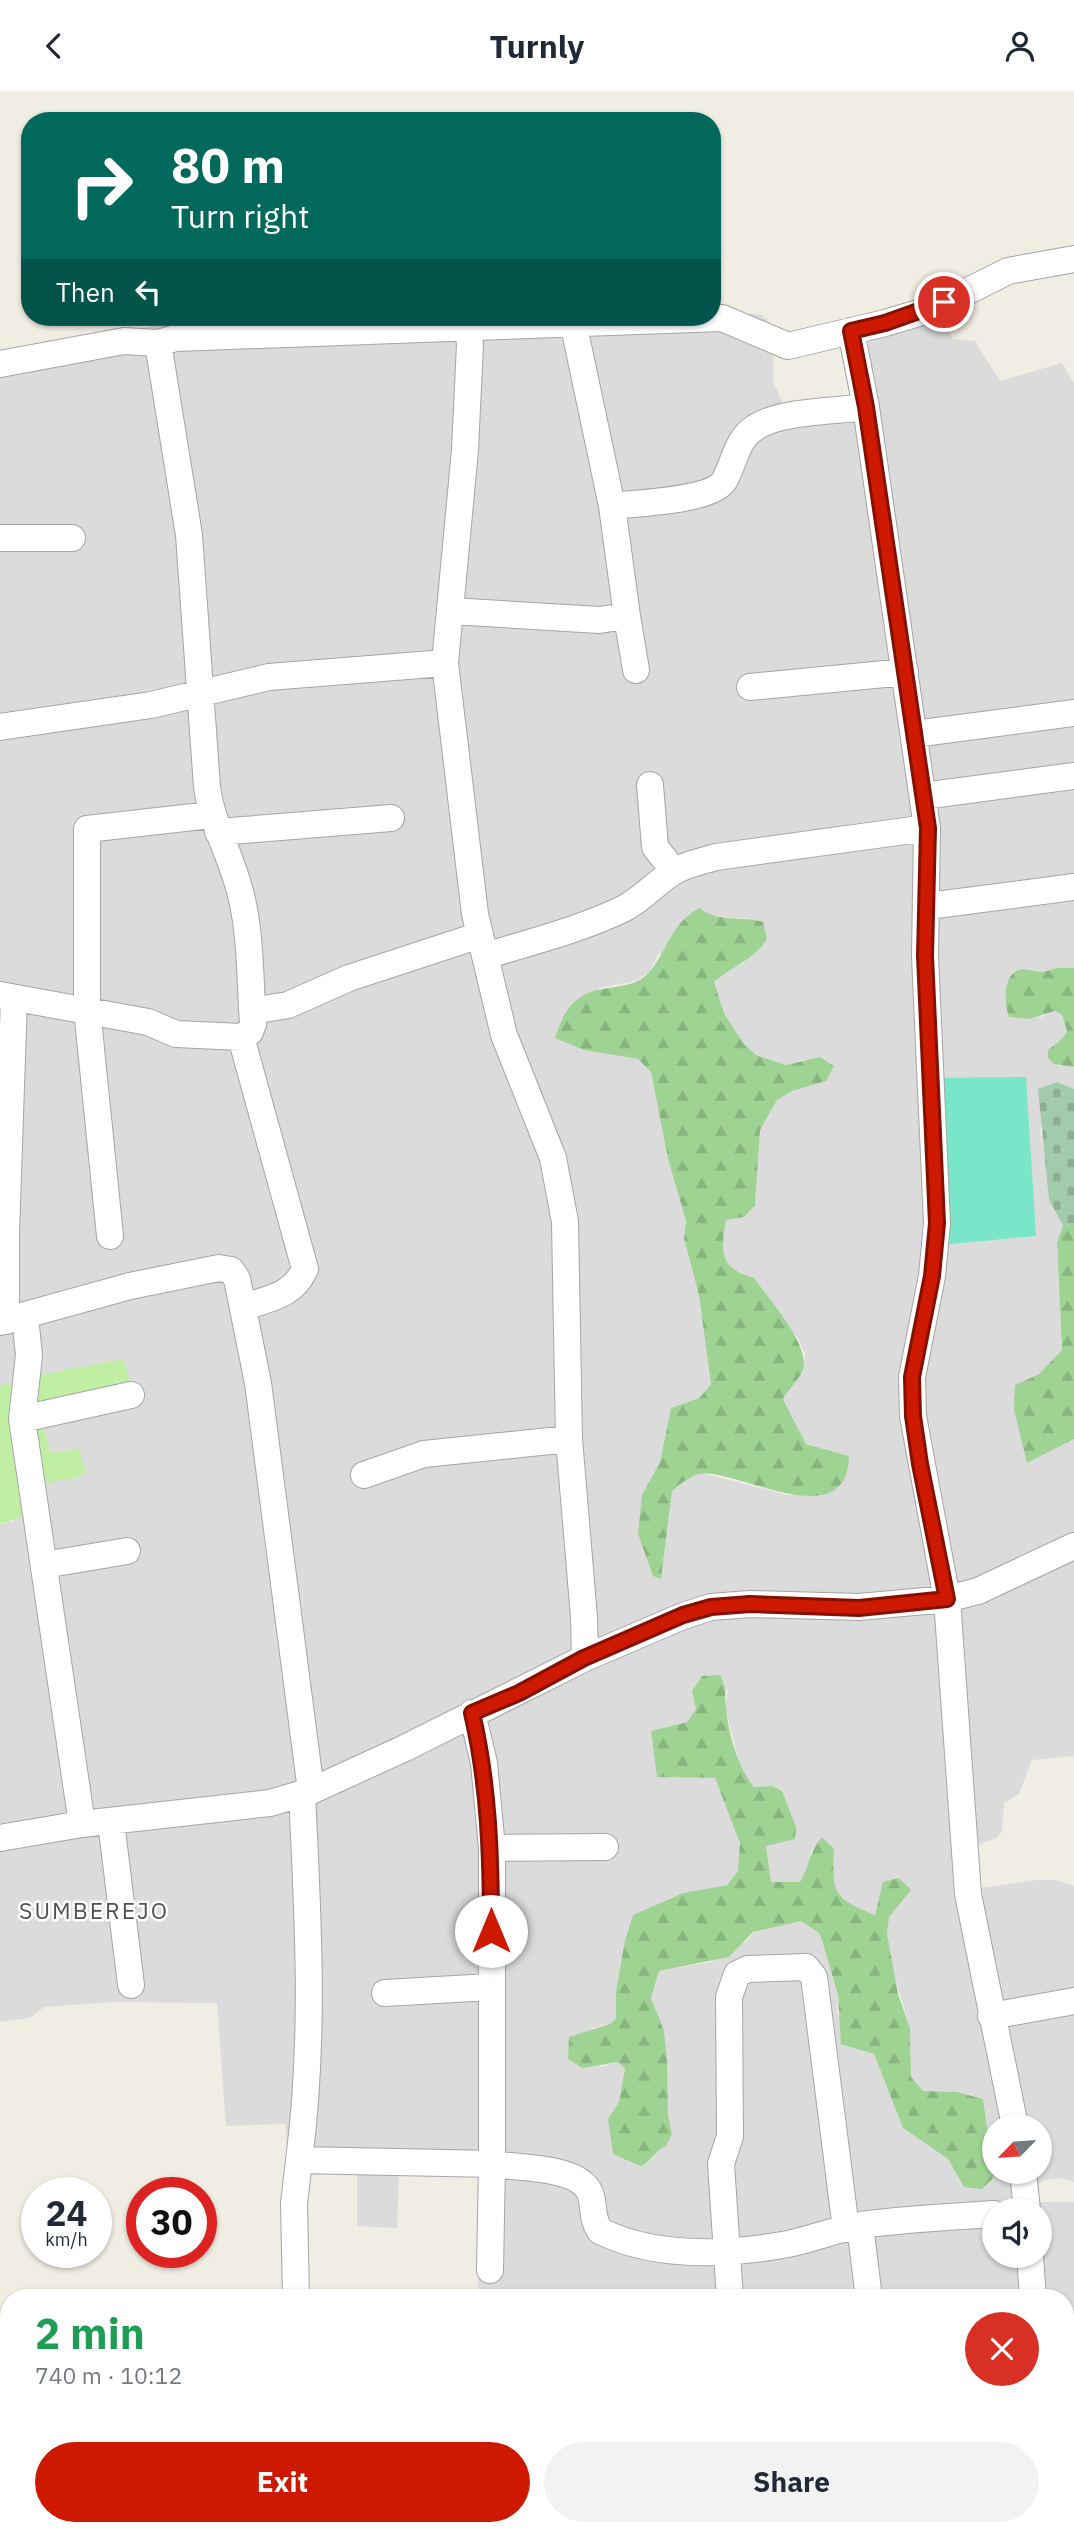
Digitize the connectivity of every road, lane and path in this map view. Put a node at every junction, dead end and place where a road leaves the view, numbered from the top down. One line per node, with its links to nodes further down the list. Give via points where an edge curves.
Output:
1 (1074, 259): 6 (street, via 1008,271 932,309)
2 (721, 318): 6 (street, via 788,346)
3 (445, 326): 7 (street, via 176,338)
4 (467, 326): 13 (street, via 465,450)
5 (574, 326): 10 (street)
6 (851, 331): 9 (street)
7 (158, 343): 8 (street, via 124,341); 19 (street, via 189,535)
8 (0, 364)
9 (866, 407): 10 (street, via 773,420 755,427 736,449 723,483 704,494); 17 (street)
10 (612, 506): 14 (street)
11 (0, 538): 12 (street)
12 (72, 538)
13 (451, 611): 14 (street, via 599,620); 15 (street)
14 (628, 617): 16 (street)
15 (445, 663): 19 (street, via 270,677); 32 (street, via 458,791)
16 (636, 670)
17 (905, 672): 18 (street); 22 (street)
18 (750, 687)
19 (200, 693): 21 (street); 27 (street)
20 (1074, 713): 22 (street)
21 (0, 727)
22 (914, 734): 25 (street)
23 (1074, 776): 25 (street)
24 (650, 785): 29 (street, via 655,847)
25 (923, 796): 28 (street)
26 (391, 818): 27 (street)
27 (215, 823): 34 (street, via 88,829); 35 (street, via 234,864 243,899)
28 (928, 828): 29 (street, via 716,857); 31 (street)
29 (674, 871): 32 (street, via 645,897 622,909 563,932)
30 (1074, 887): 31 (street)
31 (928, 906): 47 (street, via 925,956 937,1223 932,1276 912,1377 913,1416)
32 (482, 946): 35 (street, via 349,978 288,1005); 42 (street, via 504,1035 550,1147 560,1188 565,1222)
33 (7, 996): 34 (street); 39 (street)
34 (87, 1009): 36 (street, via 148,1021 176,1034); 37 (street)
35 (252, 1011): 36 (street, via 250,1032)
36 (241, 1037): 38 (street, via 305,1269 298,1284 284,1293)
37 (110, 1236)
38 (244, 1307): 39 (street, via 237,1279 231,1270 219,1268 130,1286); 50 (street, via 291,1622)
39 (10, 1320): 41 (street, via 29,1356)
40 (131, 1395): 41 (street)
41 (22, 1419): 46 (street)
42 (569, 1439): 43 (street, via 424,1454); 48 (street)
43 (364, 1475)
44 (1074, 1546): 47 (street, via 978,1591)
45 (128, 1551): 46 (street)
46 (44, 1565): 52 (street)
47 (947, 1599): 48 (street, via 859,1608 711,1607); 60 (street, via 968,1894)
48 (584, 1658): 49 (street)
49 (472, 1713): 50 (street); 55 (street, via 484,1763)
50 (306, 1793): 51 (street, via 257,1805); 62 (street, via 310,1979 307,2099)
51 (111, 1822): 52 (street); 56 (street)
52 (82, 1824): 53 (street)
53 (0, 1838)
54 (605, 1847): 55 (street)
55 (492, 1848): 57 (street)
56 (131, 1985)
57 (490, 1987): 58 (street); 63 (street)
58 (384, 1993)
59 (1074, 2001): 60 (street)
60 (991, 2016): 61 (street)
61 (1012, 2114)
62 (299, 2160): 63 (street); 69 (street, via 294,2204)
63 (492, 2164): 66 (street, via 561,2172 584,2183 591,2195 595,2224 612,2237 680,2251); 68 (street)
64 (982, 2215): 65 (street)
65 (853, 2227): 66 (street, via 790,2243); 66 (street, via 814,1977 806,1967 748,1969 737,1974 729,1997 730,2136 721,2164); 71 (street)
66 (726, 2252): 70 (street)
67 (1031, 2268): 72 (street)
68 (490, 2270)
69 (296, 2289)
70 (729, 2289)
71 (867, 2289)
72 (1032, 2289)

